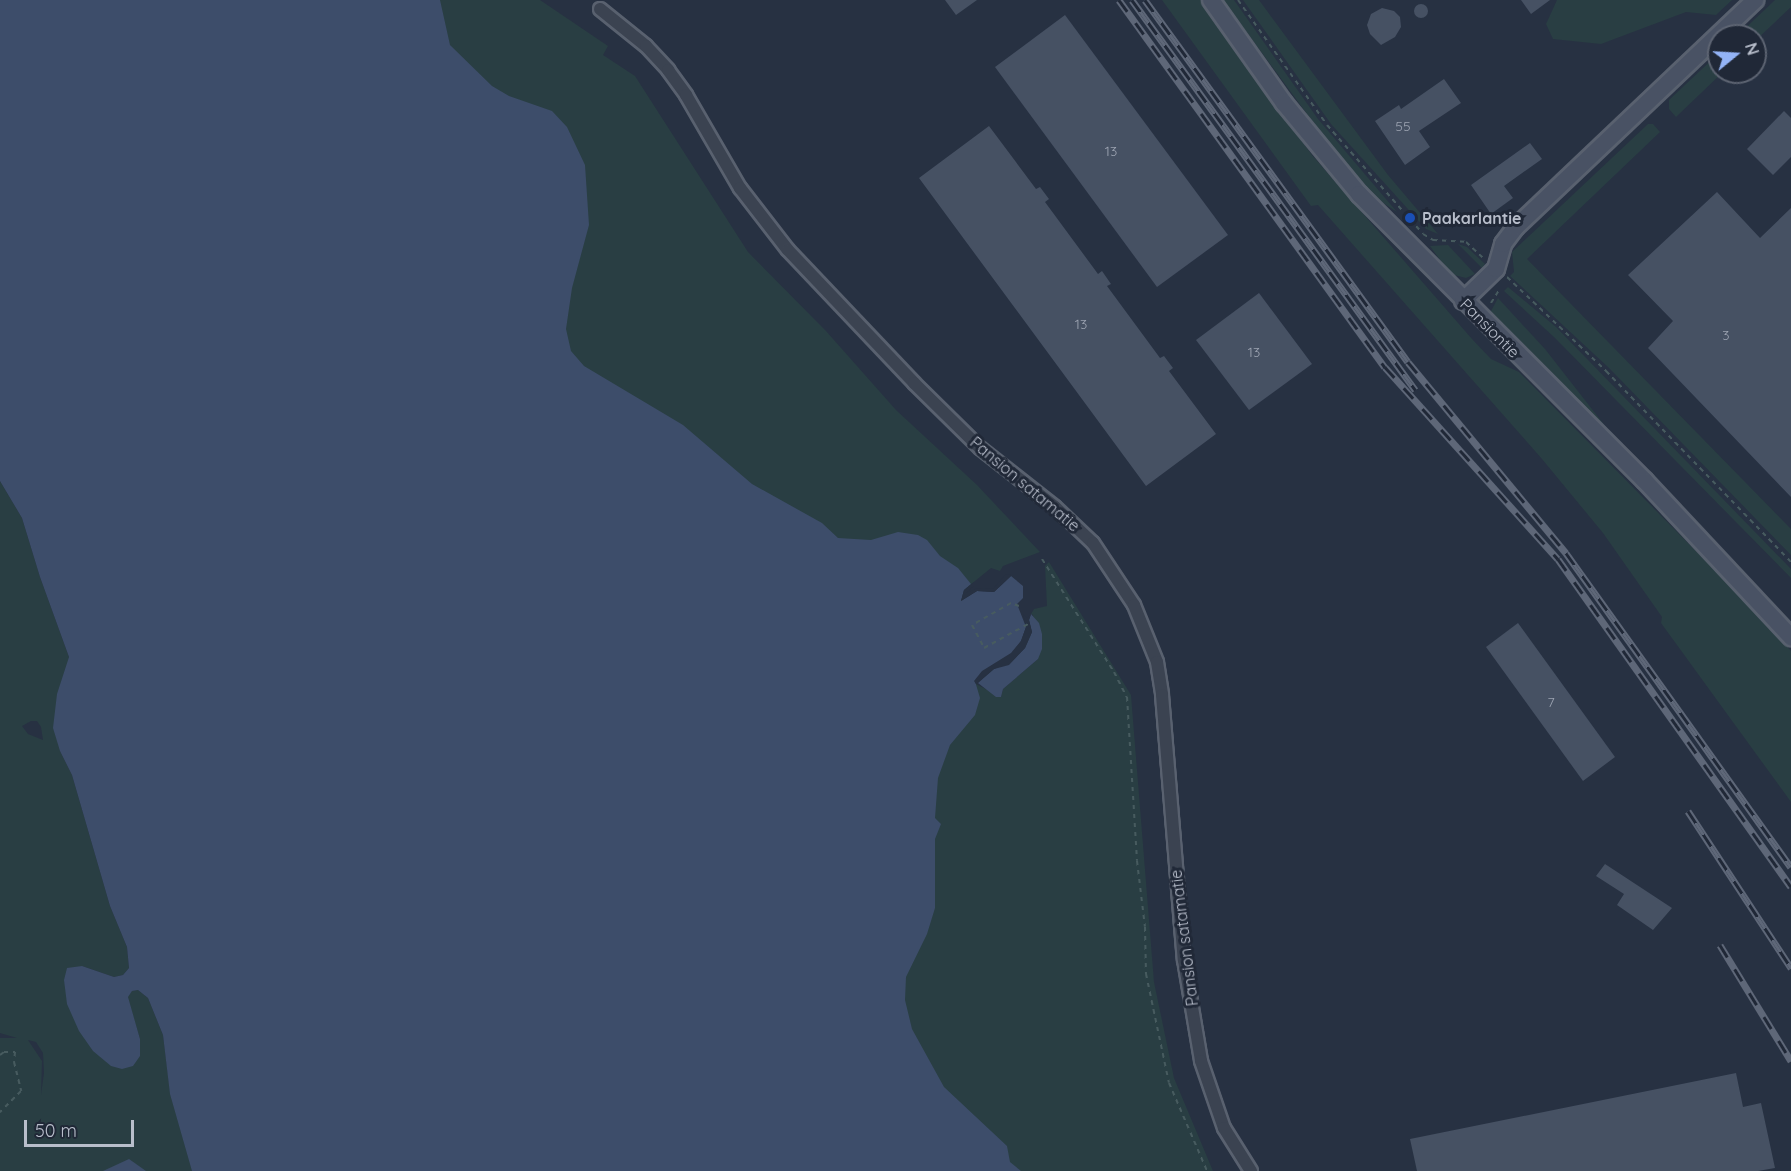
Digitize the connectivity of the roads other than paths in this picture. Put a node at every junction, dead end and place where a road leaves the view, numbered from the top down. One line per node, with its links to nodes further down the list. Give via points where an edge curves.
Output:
1 (1211, 0): 4 (street, Pansiontie, via 1321,150)
2 (1755, 0): 4 (street, via 1516,227 1503,244 1496,269)
3 (600, 9): 6 (street, Pansion satamatie, via 646,46 668,70 740,188 788,250 972,440 1093,543 1134,605 1156,662 1162,695 1184,960 1201,1061 1224,1128)
4 (1463, 301): 5 (street, Pansiontie, via 1645,481)
5 (1791, 637)
6 (1251, 1171)

